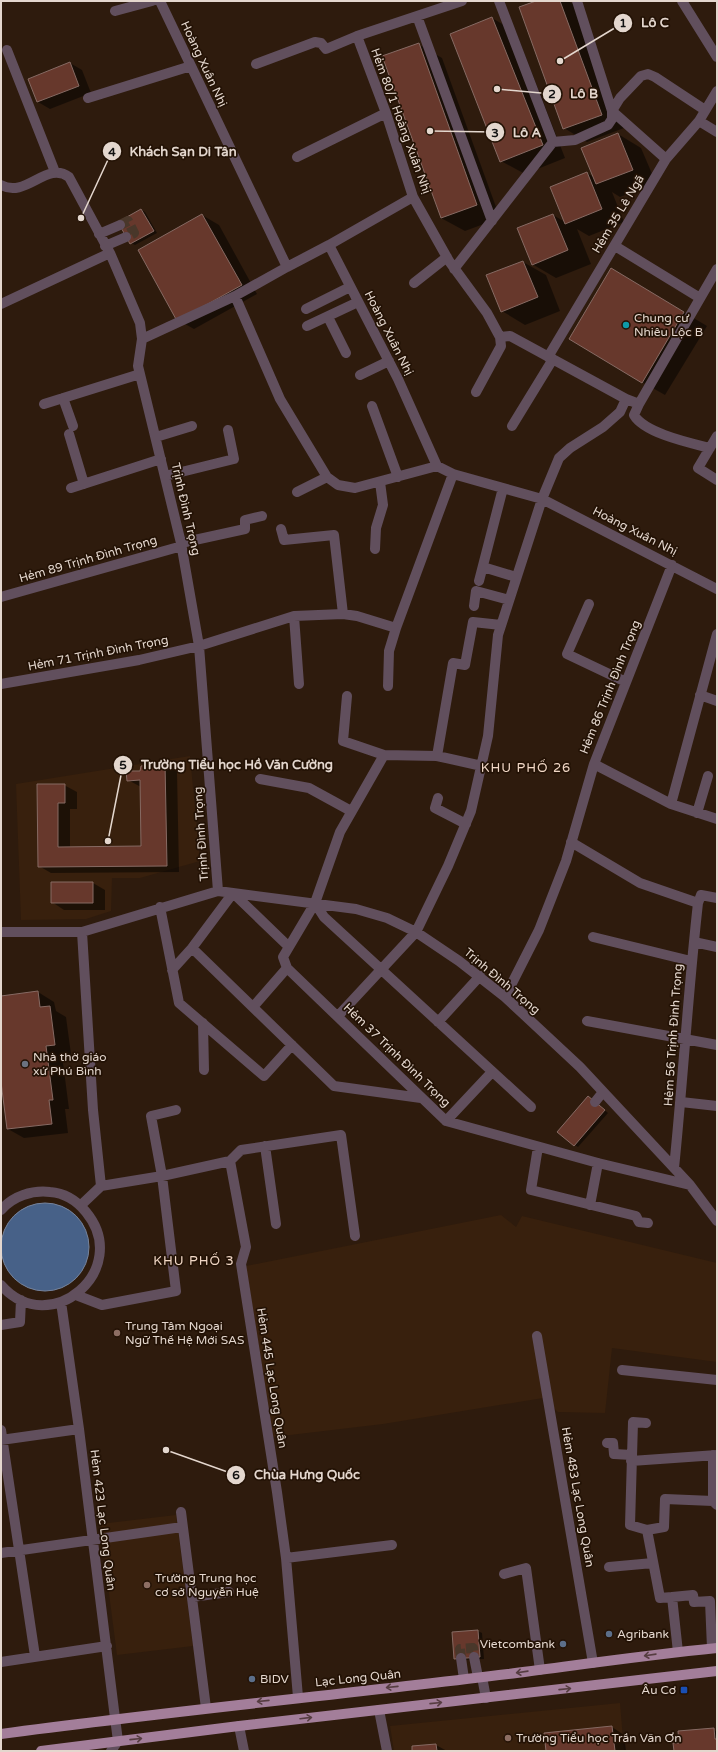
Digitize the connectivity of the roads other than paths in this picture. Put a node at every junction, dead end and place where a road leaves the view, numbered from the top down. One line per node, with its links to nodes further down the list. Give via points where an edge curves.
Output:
1 (152, 1): 7 (street)
2 (160, 1): 13 (street, Hoàng Xuân Nhị)
3 (462, 1): 8 (street)
4 (499, 1): 21 (street)
5 (577, 1): 17 (street)
6 (682, 1): 11 (street)
7 (114, 11)
8 (417, 16): 9 (street); 27 (street)
9 (357, 36): 12 (street, via 326,49 322,43 315,42); 18 (street, Hẻm 80/1 Hoàng Xuân Nhị)
10 (7, 50): 24 (street)
11 (717, 56)
12 (256, 64)
13 (190, 66): 15 (street); 35 (street, Hoàng Xuân Nhị)
14 (717, 90): 16 (street, Hẻm 35 Lê Ngã)
15 (88, 98)
16 (705, 110): 17 (street, via 648,74 641,76); 19 (street, Hẻm 35 Lê Ngã)
17 (612, 111): 21 (street, via 612,119 608,125 575,140); 23 (street)
18 (386, 113): 22 (street); 26 (street, Hẻm 80/1 Hoàng Xuân Nhị)
19 (699, 121): 20 (street); 23 (street, Hẻm 35 Lê Ngã)
20 (717, 132)
21 (553, 142): 27 (street)
22 (297, 158)
23 (666, 159): 32 (street, Hẻm 35 Lê Ngã)
24 (55, 172): 25 (street, via 22,188); 29 (street, Trịnh Đình Trọng, via 69,177)
25 (1, 185)
26 (413, 197): 31 (street); 34 (street, Hẻm 80/1 Hoàng Xuân Nhị)
27 (492, 221): 36 (street)
28 (120, 225): 29 (street)
29 (99, 234): 33 (street, Trịnh Đình Trọng)
30 (126, 237): 33 (street)
31 (329, 245): 35 (street); 39 (street, Hoàng Xuân Nhị)
32 (615, 246): 41 (street); 50 (street, Hẻm 35 Lê Ngã)
33 (108, 250): 43 (street); 48 (street, Trịnh Đình Trọng, via 140,323)
34 (447, 257): 36 (street, Hẻm 80/1 Hoàng Xuân Nhị); 38 (street)
35 (287, 267): 40 (street)
36 (454, 269): 47 (street, Hẻm 80/1 Hoàng Xuân Nhị, via 487,313)
37 (717, 269): 41 (street)
38 (414, 283)
39 (350, 287): 42 (street, Hoàng Xuân Nhị); 44 (street)
40 (235, 296): 48 (street); 70 (street, via 280,399)
41 (700, 298): 58 (street)
42 (358, 302): 45 (street); 51 (street, Hoàng Xuân Nhị)
43 (1, 304)
44 (306, 309)
45 (328, 317): 46 (street); 49 (street)
46 (307, 326)
47 (500, 337): 50 (street, via 510,336); 54 (street, via 501,346)
48 (142, 339): 52 (street, Trịnh Đình Trọng, via 138,366)
49 (346, 353)
50 (551, 358): 56 (street); 61 (street, Hẻm 35 Lê Ngã)
51 (389, 361): 53 (street); 67 (street, Hoàng Xuân Nhị)
52 (140, 374): 55 (street); 63 (street, Trịnh Đình Trọng)
53 (360, 375)
54 (476, 392)
55 (63, 398): 57 (street); 74 (street)
56 (626, 399): 58 (street); 78 (street, via 620,412 603,427 559,458)
57 (44, 404)
58 (639, 404): 65 (street, via 634,415 638,422 672,439)
59 (372, 406): 71 (street)
60 (192, 426): 63 (street)
61 (512, 426)
62 (228, 430): 69 (street, via 234,459)
63 (156, 436): 66 (street, Trịnh Đình Trọng)
64 (717, 436): 65 (street)
65 (710, 448): 72 (street, via 698,468)
66 (161, 459): 69 (street, Trịnh Đình Trọng); 74 (street)
67 (437, 466): 68 (street, Hoàng Xuân Nhị); 71 (street)
68 (453, 474): 76 (street, Hoàng Xuân Nhị); 95 (street)
69 (165, 476): 81 (street, Trịnh Đình Trọng)
70 (327, 477): 73 (street, via 338,485 355,488); 77 (street)
71 (398, 477): 73 (street)
72 (717, 480)
73 (380, 482): 82 (street, via 382,505 376,528)
74 (84, 484): 75 (street)
75 (71, 488)
76 (503, 488): 78 (street, Hoàng Xuân Nhị); 84 (street)
77 (297, 492)
78 (542, 499): 83 (street, Hoàng Xuân Nhị); 85 (street)
79 (262, 516): 81 (street, Hẻm 89 Trịnh Đình Trọng, via 245,520 245,529)
80 (281, 529): 92 (street, via 284,540 334,535)
81 (182, 544): 88 (street, Hẻm 89 Trịnh Đình Trọng); 97 (street, Trịnh Đình Trọng)
82 (375, 549)
83 (672, 565): 87 (street, Hoàng Xuân Nhị); 98 (street, Hẻm 86 Trịnh Đình Trọng)
84 (483, 567): 85 (street); 86 (street)
85 (516, 577): 89 (street)
86 (479, 581)
87 (717, 589)
88 (1, 597)
89 (509, 600): 91 (street, via 476,591); 94 (street)
90 (590, 604): 98 (street, via 567,654)
91 (474, 606)
92 (344, 614): 93 (street, Hẻm 71 Trịnh Đình Trọng); 95 (street, Hẻm 71 Trịnh Đình Trọng)
93 (294, 616): 97 (street, Hẻm 71 Trịnh Đình Trọng); 100 (street)
94 (501, 625): 106 (street, via 473,622 465,665 453,663); 108 (street)
95 (396, 628): 101 (street, via 389,651)
96 (717, 634): 102 (street)
97 (199, 646): 99 (street, Hẻm 71 Trịnh Đình Trọng, via 139,660); 118 (street, Trịnh Đình Trọng)
98 (626, 682): 107 (street, Hẻm 86 Trịnh Đình Trọng)
99 (1, 684)
100 (299, 684)
101 (388, 686)
102 (700, 695): 104 (street); 112 (street)
103 (347, 696): 105 (street, via 343,741)
104 (717, 702)
105 (384, 755): 106 (street); 113 (street)
106 (437, 756): 108 (street)
107 (594, 764): 112 (street); 117 (street, Hẻm 86 Trịnh Đình Trọng)
108 (482, 766): 116 (street, via 472,811)
109 (708, 776): 114 (street)
110 (260, 779): 113 (street, via 309,788)
111 (438, 798): 116 (street, via 435,808)
112 (671, 804): 114 (street)
113 (351, 811): 121 (street, via 340,832)
114 (697, 813): 115 (street)
115 (717, 819)
116 (466, 824): 126 (street)
117 (571, 842): 122 (street, via 640,883); 137 (street, Hẻm 86 Trịnh Đình Trọng, via 539,930)
118 (218, 891): 119 (street, Trịnh Đình Trọng); 123 (street)
119 (233, 893): 121 (street, Trịnh Đình Trọng); 129 (street); 131 (street)
120 (717, 898): 122 (street, via 701,895)
121 (315, 903): 126 (street, Trịnh Đình Trọng, via 372,913); 129 (street); 134 (street, via 324,917)
122 (698, 903): 128 (street, Hẻm 56 Trịnh Đình Trọng)
123 (160, 908): 125 (street); 135 (street)
124 (1, 932): 125 (street)
125 (82, 932): 163 (street, via 92,1110)
126 (416, 932): 134 (street); 136 (street, Trịnh Đình Trọng)
127 (593, 938): 132 (street)
128 (694, 942): 130 (street); 132 (street, Hẻm 56 Trịnh Đình Trọng)
129 (288, 946): 133 (street, via 283,957)
130 (717, 947)
131 (192, 948): 135 (street); 138 (street)
132 (691, 961): 143 (street, Hẻm 56 Trịnh Đình Trọng)
133 (287, 968): 138 (street); 139 (street, Hẻm 37 Trịnh Đình Trọng)
134 (381, 969): 139 (street); 141 (street)
135 (172, 970): 142 (street, via 179,1003)
136 (480, 976): 137 (street, Trịnh Đình Trọng); 141 (street)
137 (506, 997): 148 (street, Trịnh Đình Trọng)
138 (253, 1007): 144 (street)
139 (338, 1016): 149 (street, Hẻm 37 Trịnh Đình Trọng)
140 (587, 1021): 143 (street)
141 (438, 1022): 147 (street)
142 (203, 1023): 144 (street, via 264,1076); 146 (street)
143 (684, 1039): 145 (street); 151 (street, Hẻm 56 Trịnh Đình Trọng)
144 (292, 1045): 149 (street, via 334,1086)
145 (717, 1045)
146 (204, 1070)
147 (492, 1072): 153 (street); 155 (street)
148 (603, 1092): 150 (street); 160 (street, Trịnh Đình Trọng)
149 (421, 1098): 155 (street, Hẻm 37 Trịnh Đình Trọng)
150 (595, 1102)
151 (681, 1102): 152 (street); 160 (street, Hẻm 56 Trịnh Đình Trọng)
152 (717, 1106)
153 (531, 1107)
154 (176, 1110): 161 (street, via 151,1116)
155 (446, 1121): 157 (street, Hẻm 37 Trịnh Đình Trọng)
156 (265, 1146): 158 (street, via 241,1150); 169 (street); 170 (street, via 342,1135)
157 (538, 1147): 159 (street, Hẻm 37 Trịnh Đình Trọng); 165 (street, via 531,1190)
158 (230, 1161): 161 (street); 194 (street, Hẻm 445 Lạc Long Quân, via 246,1247 241,1264)
159 (598, 1163): 162 (street, Hẻm 37 Trịnh Đình Trọng); 165 (street)
160 (674, 1168): 162 (street, Trịnh Đình Trọng)
161 (162, 1176): 163 (street); 172 (street, via 176,1291 102,1305)
162 (690, 1185): 167 (street, Trịnh Đình Trọng)
163 (101, 1186): 164 (street)
164 (81, 1205): 166 (street, via 70,1198 42,1191 16,1198); 172 (street, via 99,1234 100,1252 96,1268 88,1283)
165 (590, 1205): 168 (street, via 636,1216 639,1222)
166 (1, 1210)
167 (717, 1221)
168 (648, 1223)
169 (276, 1224)
170 (355, 1236)
171 (1, 1285): 173 (street)
172 (76, 1295): 174 (street)
173 (21, 1300): 174 (street, via 47,1305); 175 (street, via 20,1322)
174 (60, 1302): 181 (street, Hẻm 423 Lạc Long Quân)
175 (1, 1325)
176 (537, 1336): 208 (street, Hẻm 483 Lạc Long Quân)
177 (622, 1370): 178 (street)
178 (717, 1380)
179 (646, 1423): 185 (street, via 633,1422)
180 (1, 1430): 182 (street)
181 (79, 1430): 182 (street); 190 (street, Hẻm 423 Lạc Long Quân)
182 (2, 1440): 192 (street)
183 (607, 1443): 185 (street, via 613,1444 614,1454)
184 (715, 1455): 185 (street); 186 (street)
185 (631, 1458): 189 (street, via 630,1525)
186 (715, 1503): 189 (street, via 665,1499 664,1527)
187 (180, 1512): 188 (street)
188 (182, 1527): 190 (street); 199 (street)
189 (647, 1530): 195 (street)
190 (92, 1539): 192 (street); 201 (street, Hẻm 423 Lạc Long Quân)
191 (392, 1545): 194 (street)
192 (19, 1551): 193 (street); 204 (street)
193 (1, 1553)
194 (286, 1558): 213 (street, Hẻm 445 Lạc Long Quân)
195 (653, 1563): 196 (street); 200 (street, via 660,1598)
196 (609, 1567)
197 (504, 1574): 209 (street, via 526,1568)
198 (229, 1592): 199 (street)
199 (192, 1597): 215 (street)
200 (672, 1597): 202 (street, via 693,1595 694,1602 710,1601); 203 (street)
201 (107, 1646): 204 (street); 217 (street, Hẻm 423 Lạc Long Quân)
202 (715, 1648): 203 (main road, Lạc Long Quân)
203 (678, 1652): 208 (main road, Lạc Long Quân, one-way to 208)
204 (35, 1656): 207 (street)
205 (474, 1657): 211 (street)
206 (461, 1658): 212 (street)
207 (1, 1662)
208 (593, 1663): 209 (main road, Lạc Long Quân)
209 (540, 1670): 211 (main road, Lạc Long Quân, one-way to 211)
210 (717, 1671): 214 (main road, one-way to 210)
211 (480, 1677): 212 (main road, Lạc Long Quân); 214 (street)
212 (464, 1679): 213 (main road, Lạc Long Quân, one-way to 213)
213 (298, 1698): 215 (main road, Lạc Long Quân, one-way to 215)
214 (486, 1698): 216 (main road, one-way to 214)
215 (206, 1708): 217 (main road, Lạc Long Quân)
216 (379, 1710): 218 (main road, one-way to 216); 224 (street)
217 (115, 1718): 219 (main road, Lạc Long Quân); 220 (street, Hẻm 423 Lạc Long Quân)
218 (239, 1726): 220 (main road, one-way to 218); 223 (street)
219 (1, 1734)
220 (118, 1741): 221 (main road); 222 (street)
221 (42, 1751)
222 (111, 1751)
223 (244, 1751)
224 (387, 1751)

